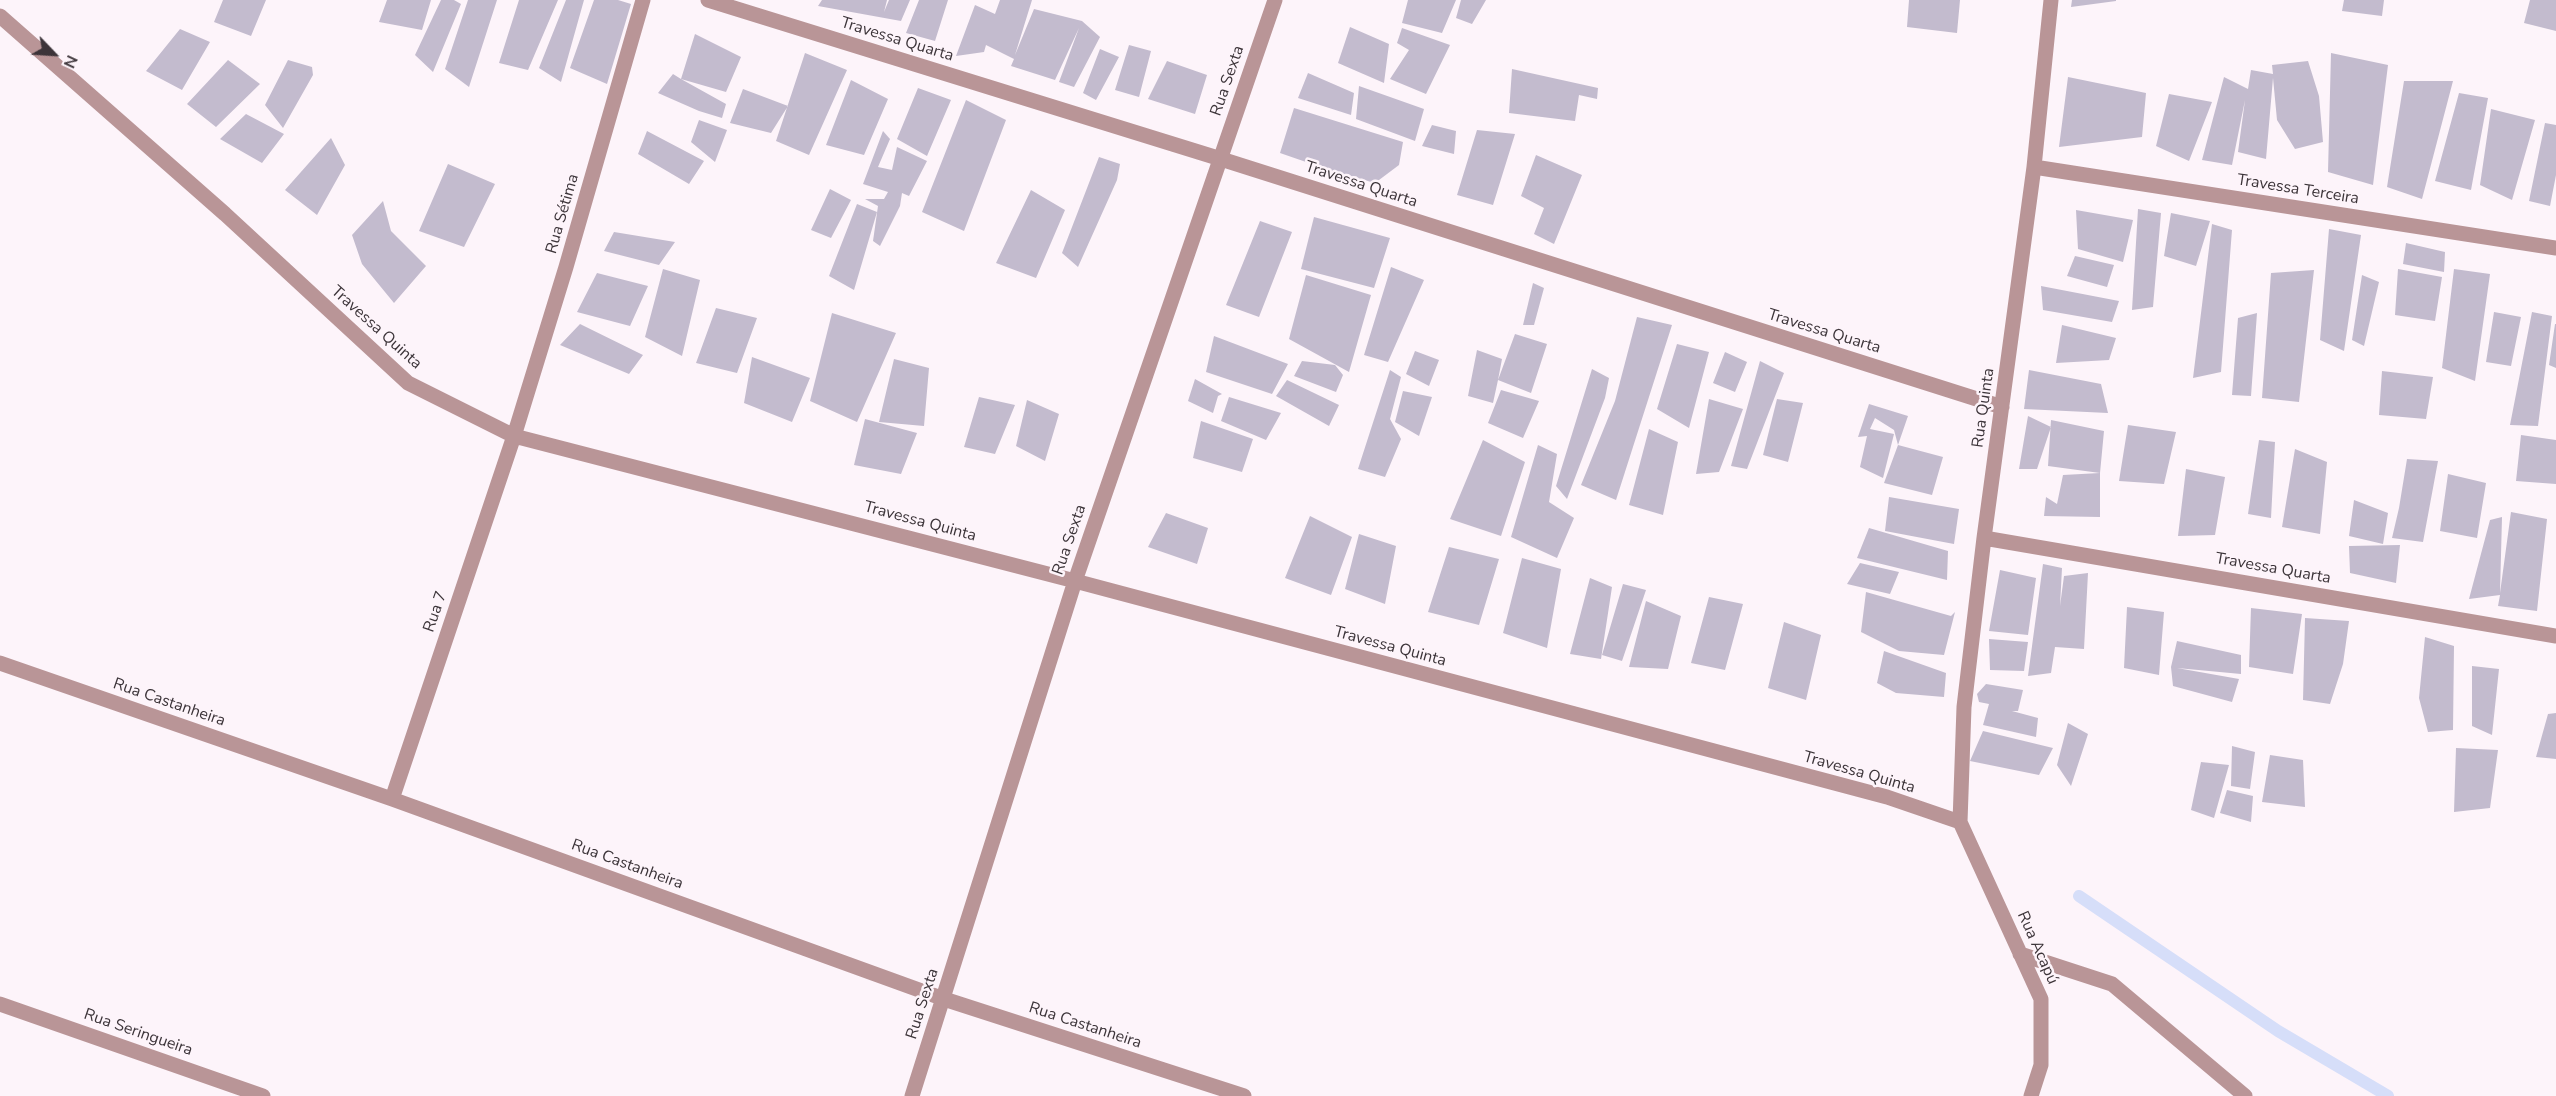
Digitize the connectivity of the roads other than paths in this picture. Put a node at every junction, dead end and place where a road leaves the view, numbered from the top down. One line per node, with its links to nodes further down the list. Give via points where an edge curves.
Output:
1 (643, 0): 10 (street, Rua Sétima)
2 (708, 0): 6 (street, Travessa Quarta)
3 (1275, 0): 6 (street, Rua Sexta)
4 (2051, 0): 7 (street, Rua Quinta)
5 (0, 16): 10 (street, Travessa Quinta, via 225,214 408,383)
6 (1221, 159): 9 (street, Travessa Quarta); 12 (street, Rua Sexta)
7 (2034, 167): 8 (street, Travessa Terceira); 9 (street, Rua Quinta)
8 (2556, 248)
9 (2002, 406): 11 (street, Rua Quinta)
10 (513, 436): 12 (street, Travessa Quinta); 15 (street, Rua 7)
11 (1984, 538): 13 (street, Travessa Quarta); 16 (street, Rua Quinta, via 1964,706)
12 (1075, 581): 16 (street, Travessa Quinta, via 1887,797); 18 (street, Rua Sexta)
13 (2556, 636)
14 (0, 663): 15 (street, Rua Castanheira)
15 (392, 799): 18 (street, Rua Castanheira)
16 (1960, 822): 17 (street, Rua Acapú)
17 (2020, 954): 23 (street, Rua Acapú, via 2041,999 2041,1065); 24 (street, via 2112,984)
18 (944, 999): 21 (street, Rua Sexta); 22 (street, Rua Castanheira)
19 (0, 1004): 20 (street, Rua Seringueira)
20 (263, 1096)
21 (912, 1096)
22 (1244, 1096)
23 (2031, 1096)
24 (2245, 1096)

